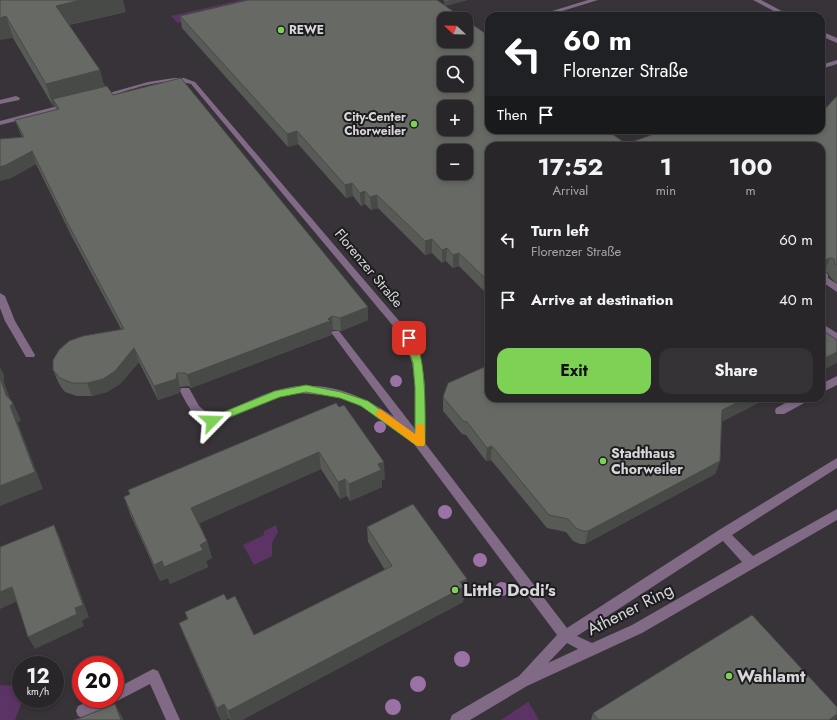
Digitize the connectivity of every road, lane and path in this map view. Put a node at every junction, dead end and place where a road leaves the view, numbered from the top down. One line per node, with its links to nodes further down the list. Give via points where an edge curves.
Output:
1 (595, 0): 3 (street)
2 (756, 0): 4 (street)
3 (553, 12)
4 (778, 12)
5 (825, 35): 6 (street)
6 (837, 41)
7 (837, 62): 8 (street)
8 (825, 66)
9 (16, 98): 11 (street)
10 (94, 99): 26 (street, Florenzer Straße, via 167,80 183,79 193,83 409,338 418,363)
11 (0, 102)
12 (79, 103): 13 (street)
13 (0, 123)
14 (825, 281): 15 (street)
15 (837, 290)
16 (0, 296): 20 (street, via 10,321)
17 (825, 329): 19 (street)
18 (336, 333): 26 (street)
19 (837, 338)
20 (30, 355)
21 (837, 380): 22 (street)
22 (825, 387)
23 (185, 390): 26 (street, via 198,414 212,421 296,389 306,388 341,395 360,401 377,411)
24 (797, 402): 25 (street)
25 (780, 411)
26 (420, 443): 31 (street)
27 (837, 462): 29 (street, Athener Ring)
28 (837, 514): 30 (street, Athener Ring)
29 (723, 534): 30 (street); 31 (street, Athener Ring)
30 (751, 563): 32 (street, Athener Ring, via 637,629)
31 (565, 636): 32 (street); 33 (street, Athener Ring)
32 (590, 649): 33 (street, Athener Ring)
33 (522, 681): 38 (street, Athener Ring)
34 (124, 691): 37 (street, via 153,675)
35 (90, 708): 36 (street)
36 (83, 711)
37 (172, 720)
38 (457, 720)

